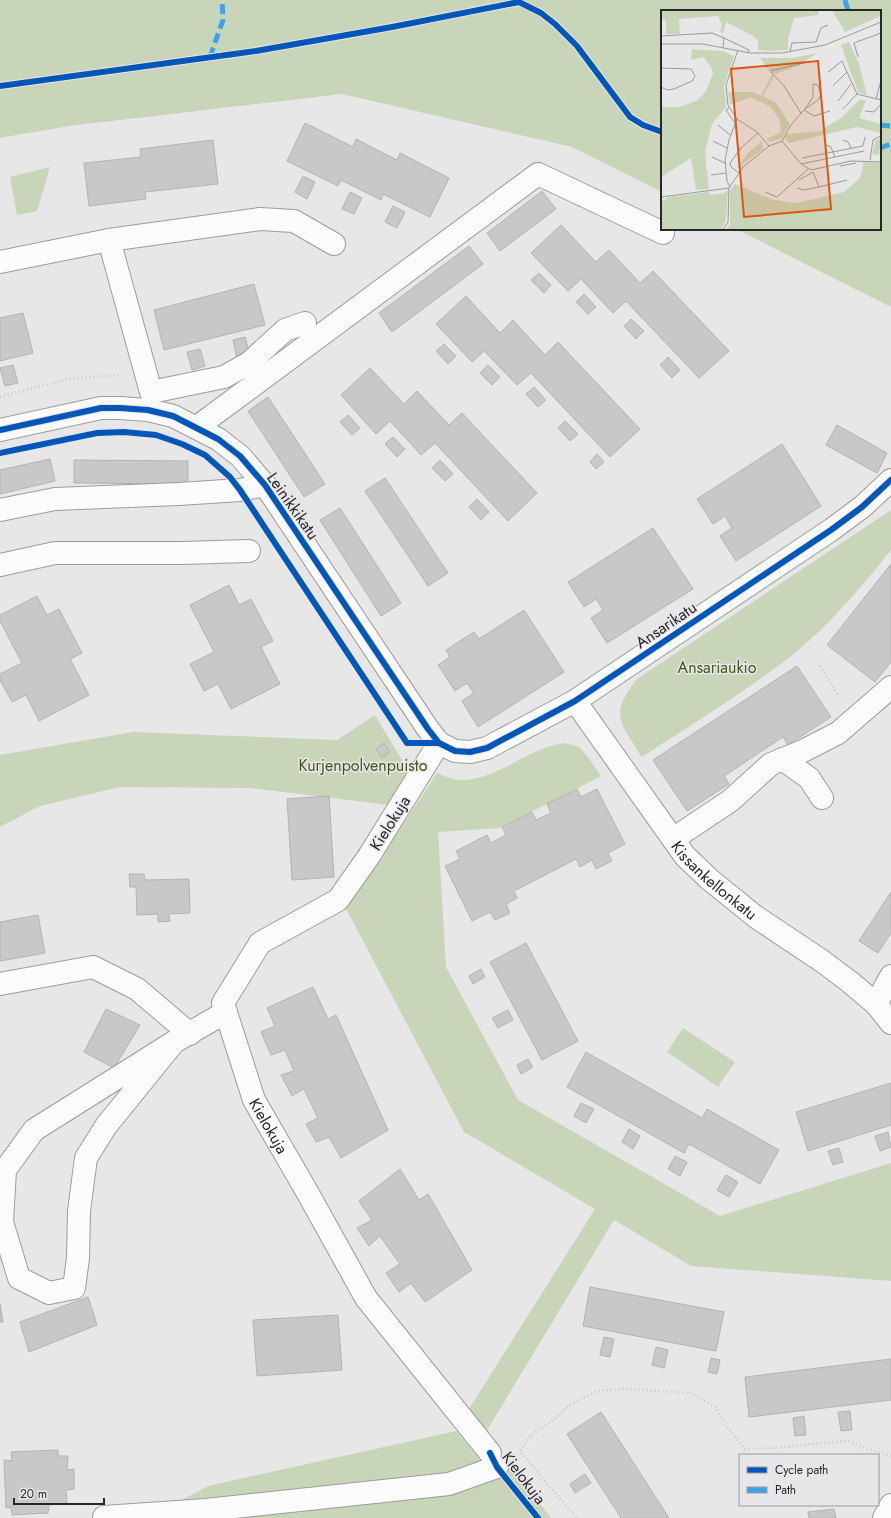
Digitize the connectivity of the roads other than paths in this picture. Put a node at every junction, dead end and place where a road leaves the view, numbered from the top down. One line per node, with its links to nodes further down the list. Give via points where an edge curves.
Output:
1 (663, 233): 6 (street, via 538,174)
2 (109, 240): 3 (street, via 260,219 294,220); 4 (street); 5 (street, via 151,392 224,377 250,363 284,330)
3 (334, 244)
4 (0, 262)
5 (304, 323)
6 (197, 427): 7 (street, Leinikkikatu, via 148,410 101,408); 9 (street, Leinikkikatu, via 240,456)
7 (0, 430)
8 (891, 480): 14 (street, Ansarikatu, via 862,507 831,530)
9 (265, 485): 10 (street, via 240,490 179,494 55,498); 15 (street, Leinikkikatu)
10 (0, 510)
11 (248, 551): 12 (street, via 55,553)
12 (0, 565)
13 (891, 687): 16 (street, via 838,733)
14 (575, 701): 15 (street, Ansarikatu, via 487,748 455,752); 18 (street, Kissankellonkatu)
15 (439, 744): 22 (street, Kielokuja, via 369,856 338,900 260,943 223,1003)
16 (782, 759): 17 (street, via 809,778); 18 (street, via 771,764 730,801)
17 (822, 798)
18 (673, 839): 21 (street, Kissankellonkatu, via 685,856 709,879 756,917 822,961)
19 (891, 976): 21 (street)
20 (0, 984): 24 (street, via 93,967 138,989)
21 (876, 1004): 23 (street, Kissankellonkatu)
22 (226, 1012): 24 (street); 26 (street, Kielokuja, via 254,1100 366,1298 494,1460 449,1484 214,1509)
23 (891, 1023)
24 (182, 1038): 24 (street, via 34,1130 5,1170 2,1222 19,1278 49,1293 74,1288 78,1258 79,1211 86,1158 106,1126)
25 (891, 1505): 27 (street)
26 (104, 1517)
27 (884, 1518)

